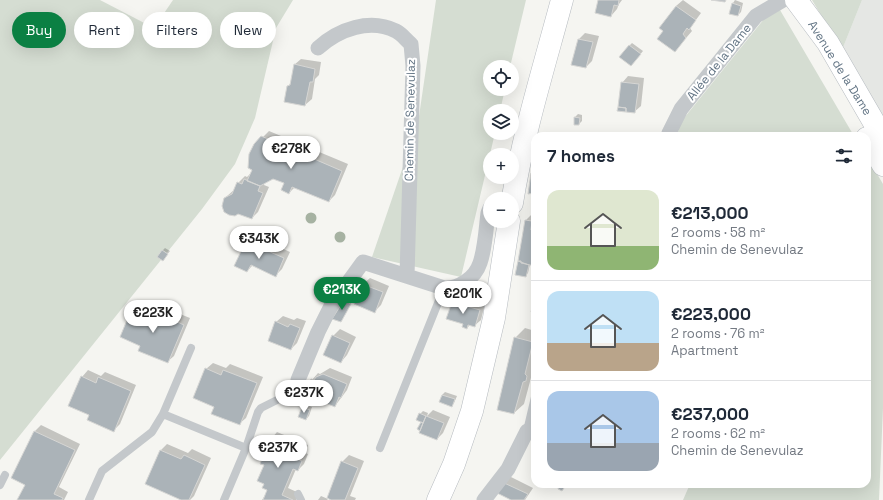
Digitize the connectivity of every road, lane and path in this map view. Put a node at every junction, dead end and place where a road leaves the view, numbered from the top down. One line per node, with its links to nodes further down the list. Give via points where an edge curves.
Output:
1 (562, 0): 10 (main road)
2 (783, 0): 5 (street, Allée de la Dame, via 756,16 681,109)
3 (795, 0): 6 (main road, Avenue de la Dame, via 815,50); 7 (main road, Avenue de la Dame, via 828,43)
4 (318, 48): 13 (street, Chemin de Senevulaz, via 326,40 352,28 374,25 397,32 411,44 413,66)
5 (669, 132)
6 (863, 132)
7 (883, 138)
8 (871, 145): 9 (main road, Avenue de la Dame)
9 (883, 165)
10 (512, 192)
11 (486, 228): 14 (street, via 480,265 474,274 454,288)
12 (508, 228): 16 (main road, via 494,318)
13 (407, 276): 14 (street); 17 (street, via 363,262 332,306)
14 (444, 288): 21 (lane)
15 (191, 348): 18 (lane)
16 (482, 364): 26 (main road, via 461,422); 27 (main road, via 466,432)
17 (298, 380): 20 (lane, via 287,395 261,408)
18 (163, 414): 20 (lane); 24 (lane, via 152,432 102,471)
19 (531, 430): 28 (street, via 508,468)
20 (246, 448): 25 (lane)
21 (380, 448)
22 (5, 475): 23 (lane)
23 (0, 485)
24 (89, 500)
25 (224, 500)
26 (424, 500)
27 (438, 500)
28 (484, 500)

